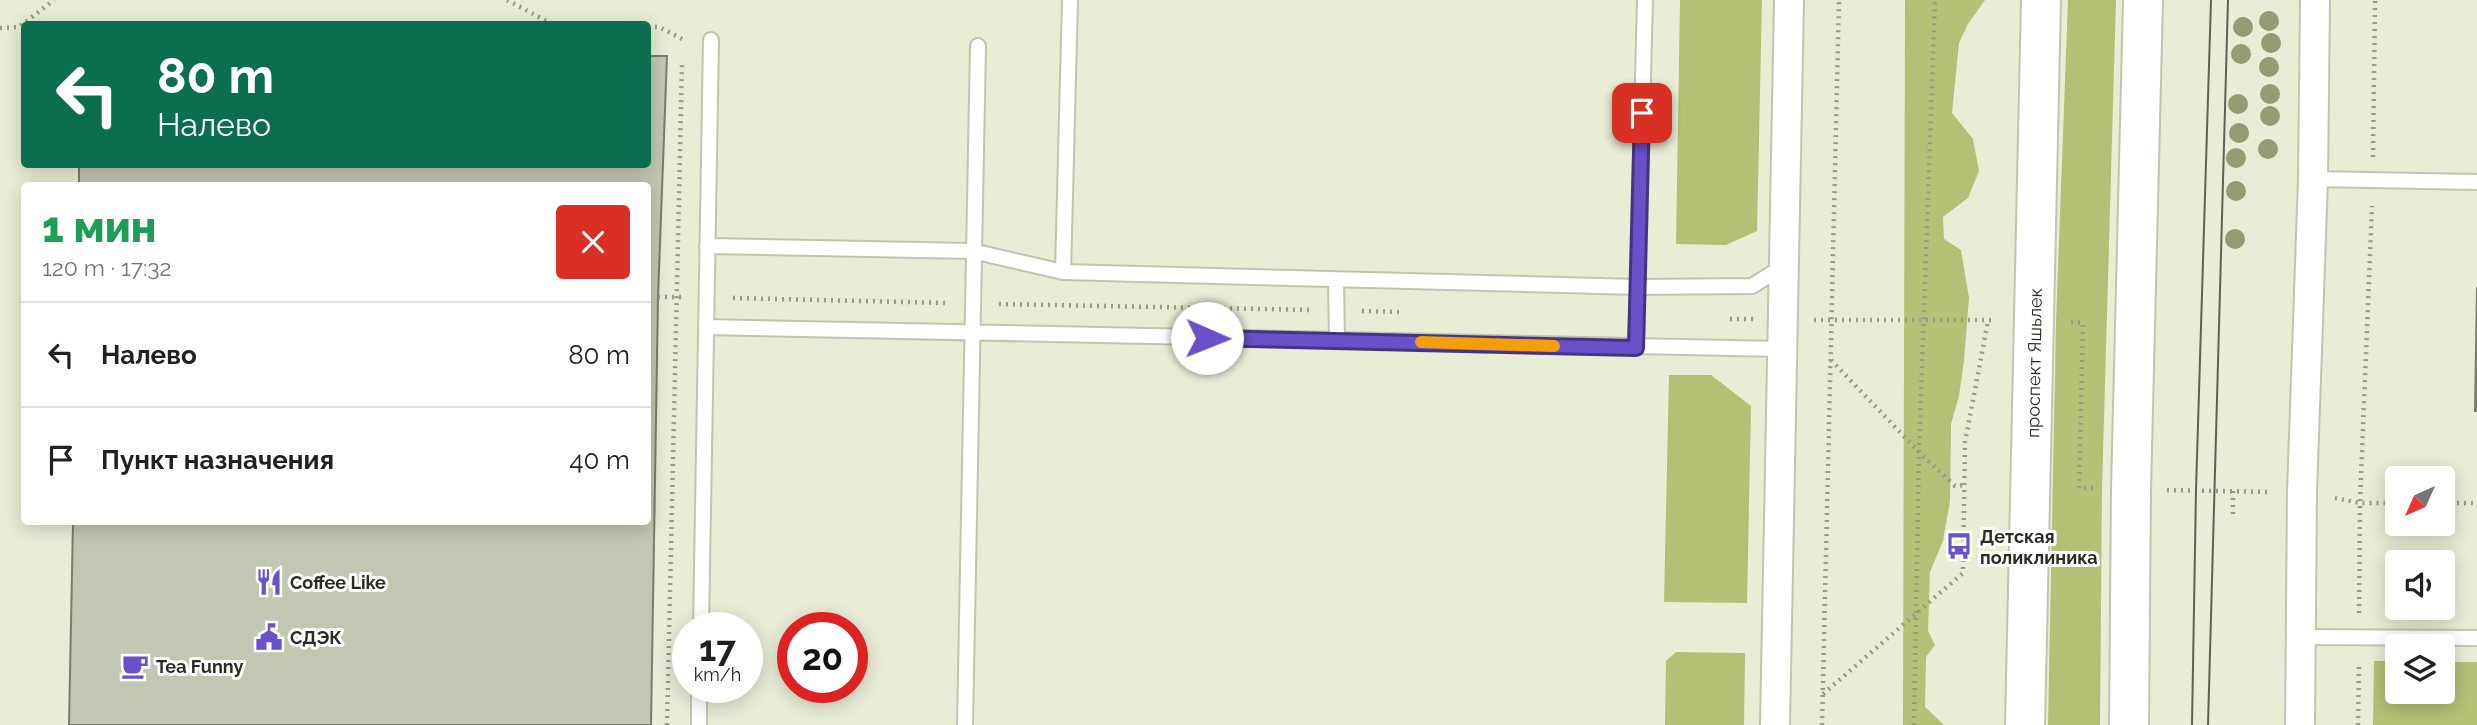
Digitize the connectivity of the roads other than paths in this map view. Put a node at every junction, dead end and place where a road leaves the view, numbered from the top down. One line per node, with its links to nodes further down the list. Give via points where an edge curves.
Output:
1 (1070, 0): 14 (lane)
2 (1645, 0): 16 (lane)
3 (1789, 0): 13 (street)
4 (2040, 0): 29 (main road, проспект Яшьлек)
5 (2143, 0): 30 (main road)
6 (2315, 0): 9 (street)
7 (712, 40): 11 (lane)
8 (978, 46): 12 (lane)
9 (2313, 179): 10 (lane); 23 (street)
10 (2477, 182)
11 (707, 246): 12 (lane); 17 (lane)
12 (972, 251): 14 (lane); 18 (lane)
13 (1784, 266): 16 (lane, via 1752,286); 21 (street)
14 (1063, 272): 15 (lane)
15 (1336, 280): 16 (lane); 19 (lane)
16 (1637, 288): 20 (lane)
17 (706, 327): 18 (lane); 22 (lane)
18 (972, 333): 19 (lane); 27 (lane)
19 (1337, 340): 20 (lane)
20 (1636, 348): 21 (lane)
21 (1783, 349): 28 (street)
22 (701, 612)
23 (2301, 637): 24 (lane); 31 (street)
24 (2477, 638)
25 (699, 703): 26 (lane)
26 (699, 725)
27 (965, 725)
28 (1775, 725)
29 (2025, 725)
30 (2129, 725)
31 (2300, 725)

